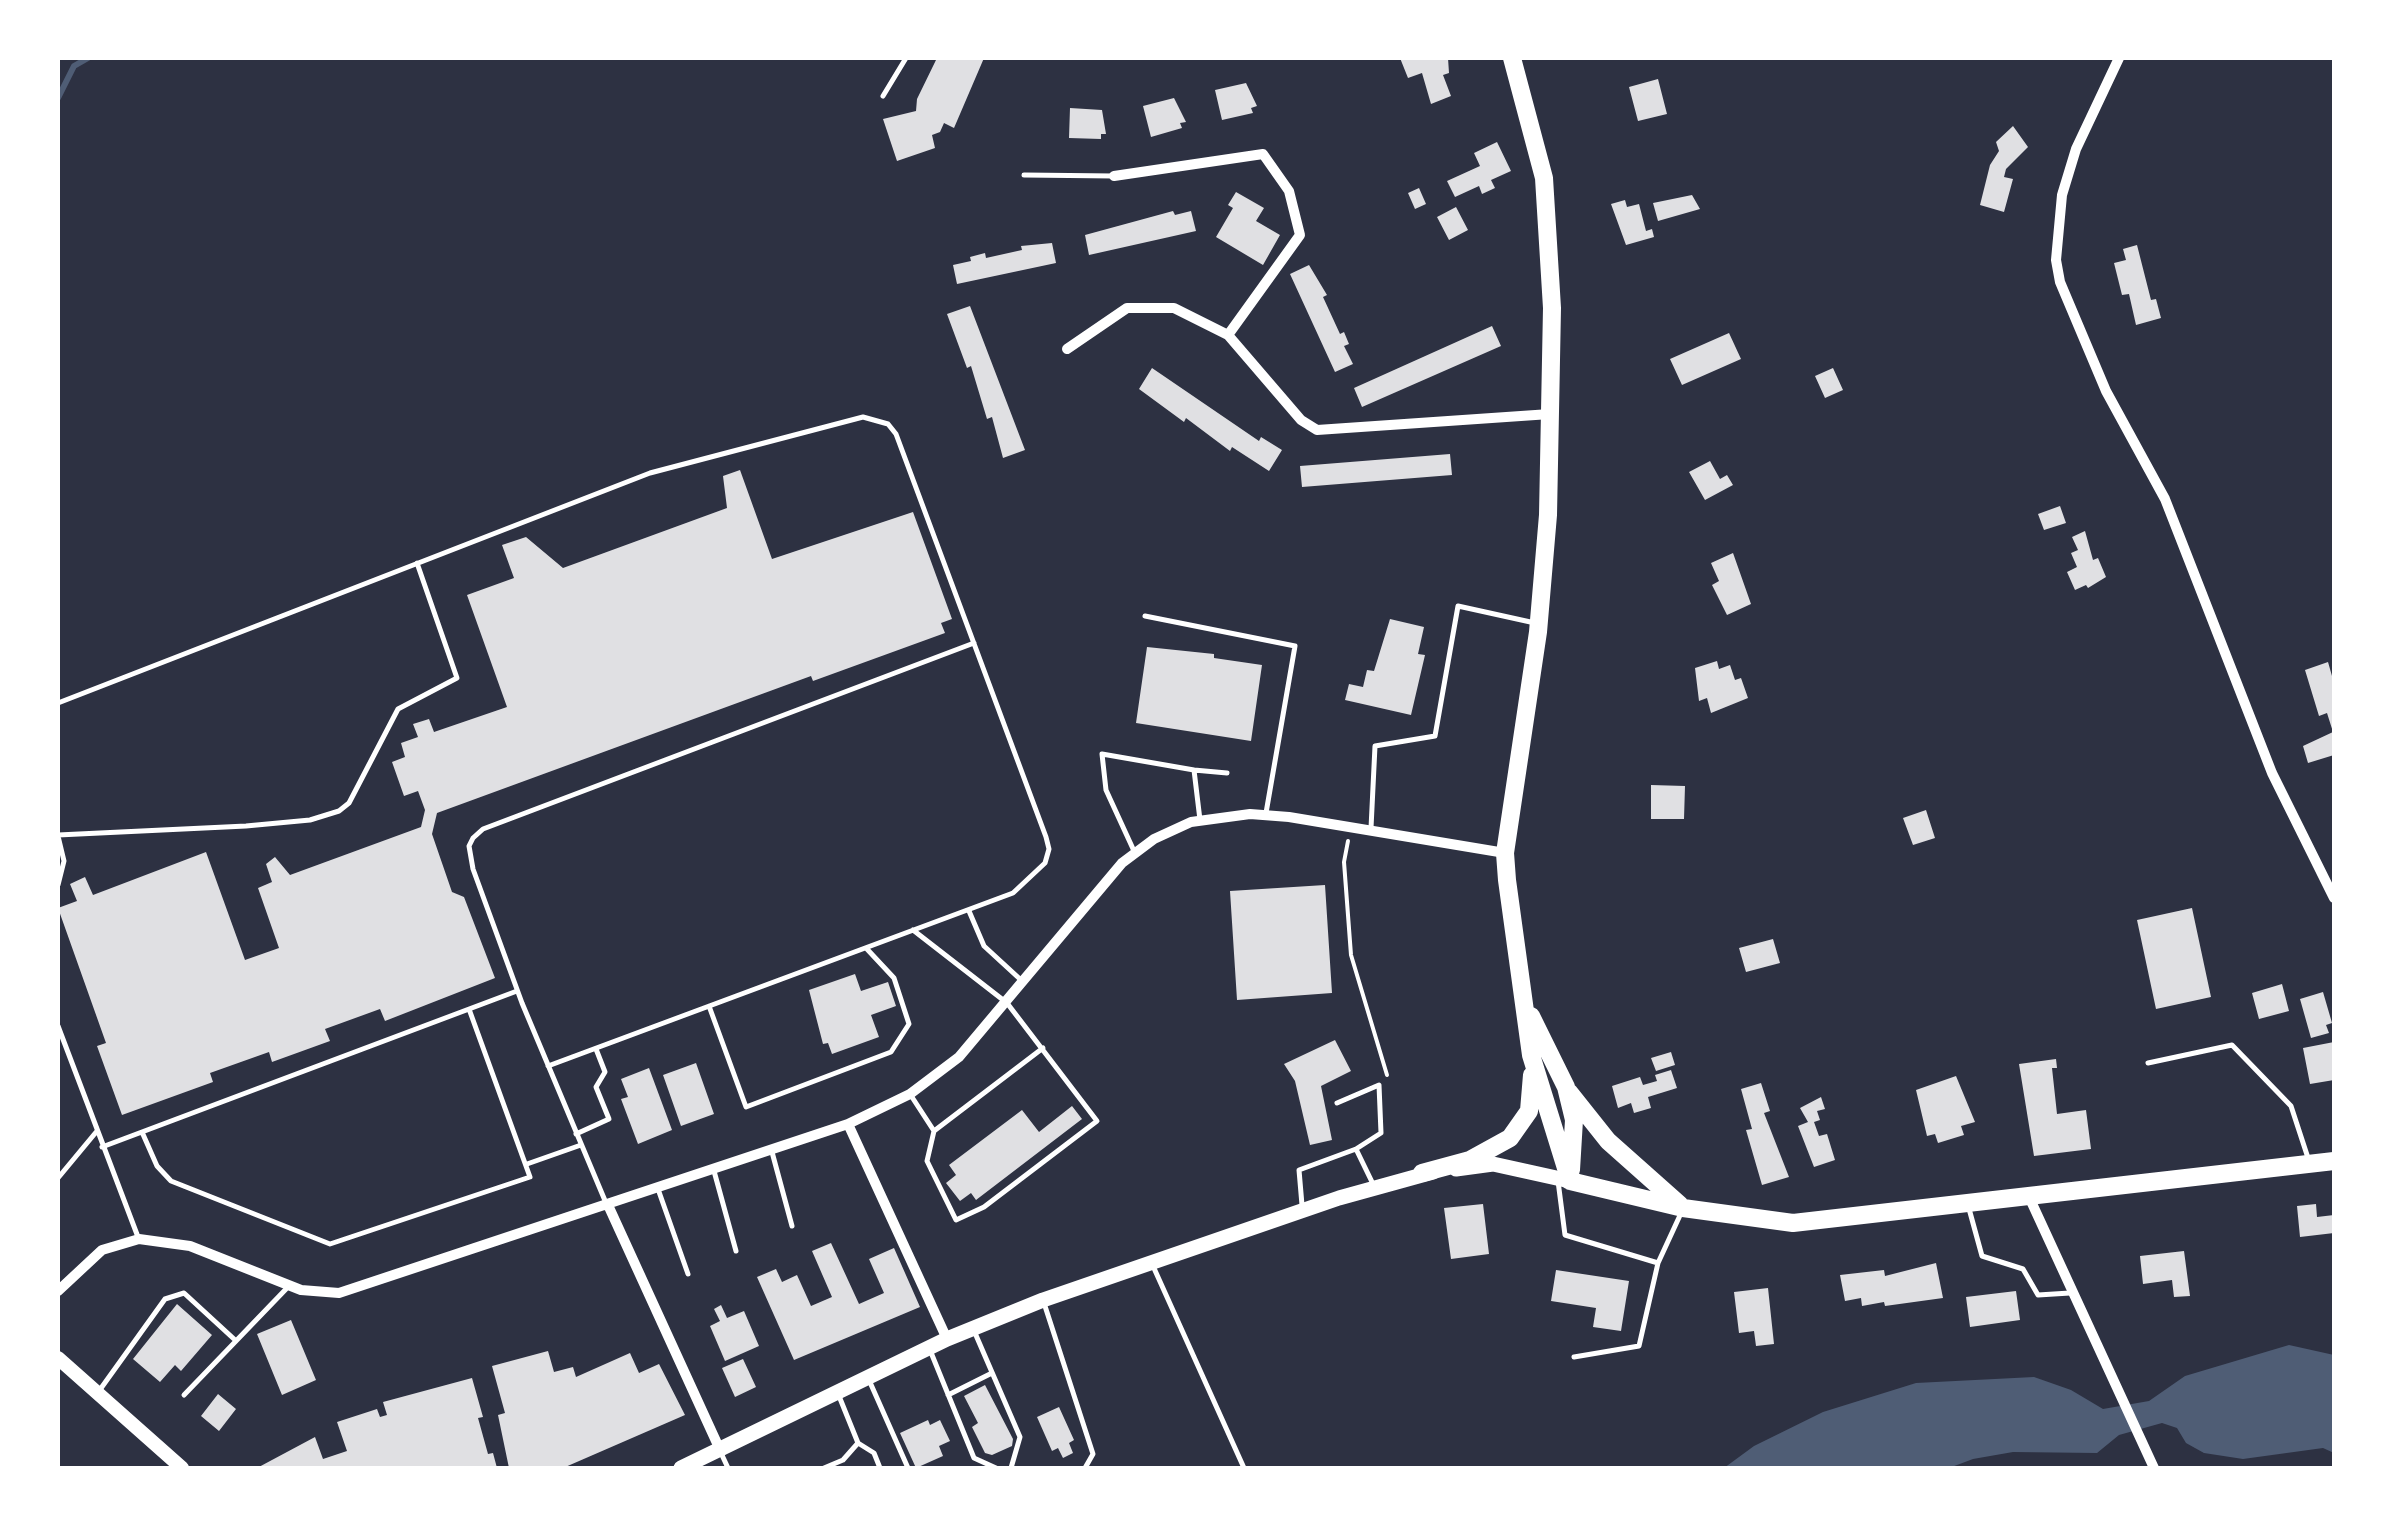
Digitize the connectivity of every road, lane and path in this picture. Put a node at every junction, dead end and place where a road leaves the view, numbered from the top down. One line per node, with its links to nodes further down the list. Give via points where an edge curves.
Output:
1 (906, 58): 4 (lane)
2 (1512, 58): 9 (main road, via 1544,178)
3 (2119, 58): 25 (street, via 2076,149 2062,196 2060,282 2106,391 2165,500 2272,773)
4 (884, 96)
5 (1024, 176): 6 (lane)
6 (1114, 176): 7 (street, via 1263,154 1289,191 1300,235)
7 (1228, 334): 8 (street, via 1174,308 1127,308); 9 (street, via 1317,430)
8 (1067, 348)
9 (1550, 414): 12 (main road)
10 (417, 562): 13 (lane, via 650,473 880,418 896,434); 14 (lane); 21 (lane, via 457,678 398,708 349,804 310,820)
11 (1145, 616): 17 (lane, via 1295,646)
12 (1538, 624): 20 (lane, via 1458,606 1436,736 1375,746); 22 (main road)
13 (974, 643): 26 (lane, via 1049,849 1021,889); 30 (lane, via 483,828 469,858)
14 (58, 703)
15 (1194, 770): 16 (lane); 18 (lane); 23 (lane, via 1102,754 1106,790)
16 (1227, 773)
17 (1266, 816): 18 (street); 19 (street)
18 (1200, 820): 23 (street, via 1173,828)
19 (1350, 826): 20 (street); 41 (path, via 1344,862 1351,956 1388,1072)
20 (1371, 831): 22 (street)
21 (58, 835): 24 (lane, via 64,861)
22 (1506, 853): 32 (main road)
23 (1135, 854): 29 (street, via 1083,905)
24 (58, 885)
25 (2334, 898)
26 (968, 911): 27 (lane); 29 (lane, via 984,946)
27 (914, 930): 28 (lane); 31 (lane)
28 (866, 948): 33 (lane); 33 (lane, via 894,978 909,1024 892,1052 746,1107)
29 (1023, 982): 31 (street)
30 (518, 991): 34 (lane); 40 (lane)
31 (1006, 1002): 37 (lane); 43 (street, via 959,1057)
32 (1524, 1002): 38 (main road); 42 (main road)
33 (709, 1006): 36 (lane)
34 (469, 1009): 48 (lane); 55 (lane)
35 (58, 1026): 47 (lane)
36 (596, 1048): 40 (lane); 49 (lane, via 605,1072 596,1087 609,1119)
37 (1044, 1048): 46 (lane); 46 (lane, via 1097,1121 984,1207 956,1220 926,1161)
38 (1531, 1054): 58 (main road, via 1530,1111 1510,1138 1470,1160); 60 (main road)
39 (2148, 1064): 56 (lane, via 2232,1045 2291,1106)
40 (548, 1066): 49 (lane)
41 (1379, 1084): 44 (lane); 52 (lane, via 1381,1133)
42 (1566, 1087): 60 (main road, via 1574,1120); 66 (main road, via 1608,1141)
43 (910, 1094): 45 (street); 46 (lane)
44 (1337, 1104)
45 (848, 1124): 53 (street); 80 (street)
46 (934, 1131)
47 (97, 1132): 50 (lane); 59 (lane)
48 (142, 1132): 50 (lane); 55 (lane, via 171,1181 330,1244 530,1177)
49 (576, 1134): 51 (lane)
50 (102, 1146): 69 (lane)
51 (581, 1146): 55 (lane); 65 (lane)
52 (1356, 1149): 61 (lane); 67 (lane, via 1300,1170)
53 (772, 1152): 57 (street); 68 (lane)
54 (2334, 1161): 56 (main road)
55 (526, 1164)
56 (2310, 1164): 63 (main road)
57 (714, 1171): 62 (street); 70 (lane)
58 (1422, 1174): 60 (main road, via 1493,1164); 61 (main road)
59 (58, 1178)
60 (1564, 1180): 66 (main road); 72 (lane, via 1565,1235)
61 (1374, 1187): 67 (main road)
62 (658, 1189): 65 (street); 73 (lane)
63 (2030, 1199): 64 (main road); 76 (street)
64 (1968, 1204): 66 (main road, via 1793,1223); 76 (lane, via 1982,1256 2023,1268 2038,1296)
65 (608, 1205): 74 (street, via 352,1290 325,1294); 91 (street)
66 (1683, 1208): 72 (lane)
67 (1303, 1210): 71 (main road)
68 (792, 1226)
69 (139, 1240): 74 (street, via 190,1246); 75 (street, via 102,1250)
70 (736, 1252)
71 (1151, 1263): 77 (main road); 101 (lane)
72 (1658, 1263): 82 (lane, via 1639,1346)
73 (688, 1274)
74 (290, 1286): 79 (lane)
75 (58, 1291)
76 (2073, 1292): 102 (street)
77 (1043, 1300): 78 (main road); 100 (lane, via 1093,1454)
78 (973, 1329): 80 (main road); 84 (lane)
79 (234, 1339): 86 (lane, via 184,1292 165,1298); 89 (lane)
80 (947, 1339): 81 (main road)
81 (929, 1348): 85 (main road); 88 (lane)
82 (1574, 1356)
83 (58, 1358): 86 (street)
84 (992, 1372): 88 (lane); 99 (lane, via 1020,1437)
85 (868, 1378): 87 (main road); 97 (lane)
86 (98, 1393): 92 (street)
87 (838, 1394): 90 (lane); 91 (main road)
88 (948, 1394): 98 (lane, via 974,1458)
89 (184, 1395)
90 (858, 1443): 95 (lane); 96 (lane, via 874,1453)
91 (721, 1452): 93 (main road); 94 (lane)
92 (182, 1468)
93 (680, 1468)
94 (728, 1468)
95 (824, 1468)
96 (880, 1468)
97 (908, 1468)
98 (996, 1468)
99 (1011, 1468)
100 (1085, 1468)
101 (1244, 1468)
102 (2154, 1468)

